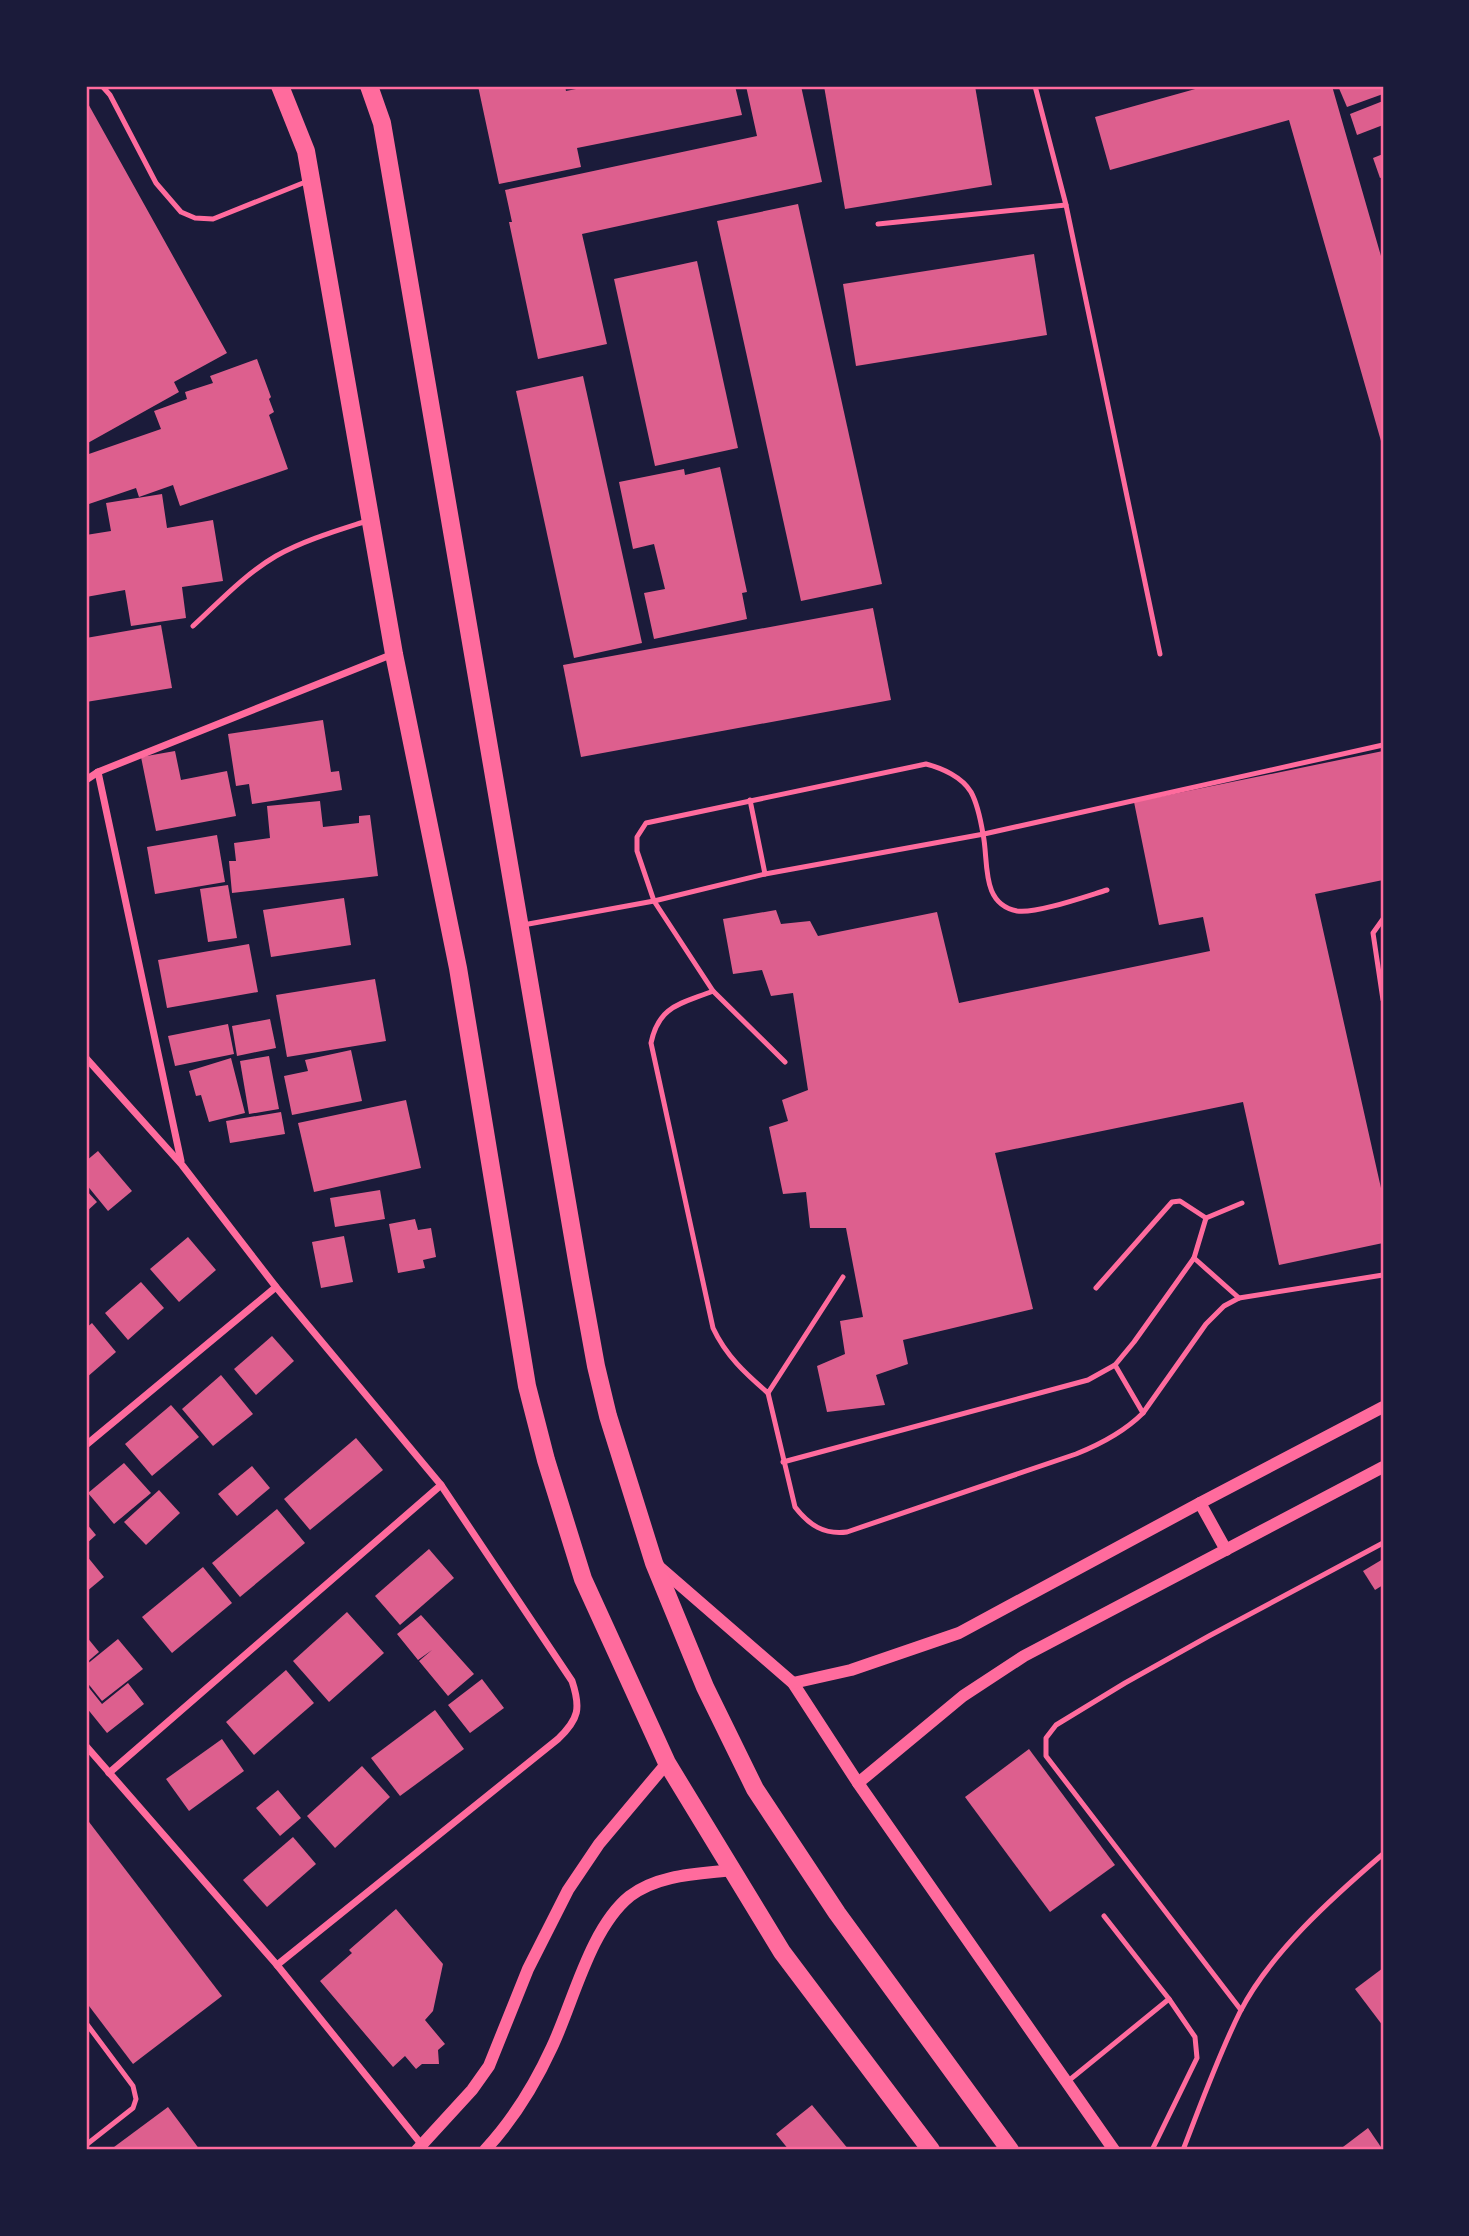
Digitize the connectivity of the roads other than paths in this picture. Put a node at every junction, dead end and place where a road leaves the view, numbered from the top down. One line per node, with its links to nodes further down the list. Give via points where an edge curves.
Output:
1 (102, 86): 5 (lane, via 156,183 181,212 213,219)
2 (280, 86): 5 (main road, via 306,151)
3 (369, 86): 21 (main road, via 382,123)
4 (1035, 86): 6 (lane)
5 (311, 180): 8 (main road)
6 (1066, 205): 7 (lane); 11 (lane)
7 (878, 224)
8 (372, 519): 9 (lane, via 275,556); 10 (main road)
9 (193, 626)
10 (394, 654): 13 (street); 49 (main road, via 458,968 527,1386 583,1579)
11 (1160, 654)
12 (1383, 745): 16 (lane)
13 (98, 772): 14 (street); 26 (street)
14 (86, 780)
15 (750, 800): 16 (lane, via 926,764 946,769 971,791); 17 (lane); 19 (lane, via 646,823 637,837 637,851)
16 (984, 834): 17 (lane); 18 (lane, via 988,880 997,901 1007,908 1020,912)
17 (765, 874): 19 (lane)
18 (1107, 890)
19 (654, 901): 21 (lane); 22 (lane)
20 (1383, 919): 23 (lane, via 1373,933)
21 (519, 926): 46 (main road, via 596,1366)
22 (713, 991): 25 (lane); 36 (lane, via 672,1007 658,1020 651,1043 713,1328 728,1354)
23 (1383, 1000)
24 (86, 1058): 26 (street)
25 (785, 1062)
26 (182, 1165): 32 (street)
27 (1242, 1203): 28 (lane)
28 (1206, 1218): 29 (lane); 33 (lane, via 1180,1201 1172,1202)
29 (1194, 1258): 34 (lane); 35 (lane)
30 (1383, 1275): 34 (lane)
31 (843, 1277): 36 (lane)
32 (276, 1287): 39 (street); 42 (street)
33 (1096, 1288)
34 (1240, 1298): 38 (lane, via 1206,1324)
35 (1115, 1365): 38 (lane); 40 (lane, via 1088,1380)
36 (768, 1393): 40 (lane)
37 (1383, 1407): 43 (street)
38 (1143, 1413): 40 (lane, via 1103,1443 1076,1454 839,1533 818,1528 795,1507)
39 (86, 1445)
40 (783, 1462)
41 (1383, 1467): 45 (street)
42 (441, 1485): 50 (street); 55 (street, via 572,1681 576,1717 558,1739)
43 (1200, 1503): 45 (street); 47 (street, via 959,1633 851,1670)
44 (1383, 1543): 57 (lane, via 1125,1683 1056,1725 1046,1738 1046,1756)
45 (1226, 1550): 51 (street, via 1024,1656 963,1696)
46 (654, 1563): 47 (street); 64 (main road, via 705,1687 755,1788 837,1913)
47 (793, 1683): 51 (street)
48 (86, 1746): 50 (street)
49 (667, 1763): 53 (main road); 61 (street, via 599,1844 568,1890 528,1969 489,2066)
50 (108, 1773): 55 (street)
51 (858, 1783): 59 (street)
52 (1383, 1854): 57 (lane, via 1308,1923)
53 (733, 1870): 62 (street, via 676,1877 629,1897 596,1941 535,2079); 63 (main road, via 782,1952)
54 (1104, 1916): 56 (lane)
55 (277, 1965): 61 (street)
56 (1169, 1999): 59 (lane); 66 (lane, via 1195,2037 1197,2058)
57 (1241, 2010): 67 (lane)
58 (86, 2023): 60 (lane, via 133,2086 136,2099 133,2108)
59 (1067, 2082): 65 (street)
60 (86, 2145)
61 (421, 2148)
62 (485, 2150)
63 (931, 2150)
64 (1010, 2150)
65 (1114, 2150)
66 (1152, 2150)
67 (1183, 2150)

